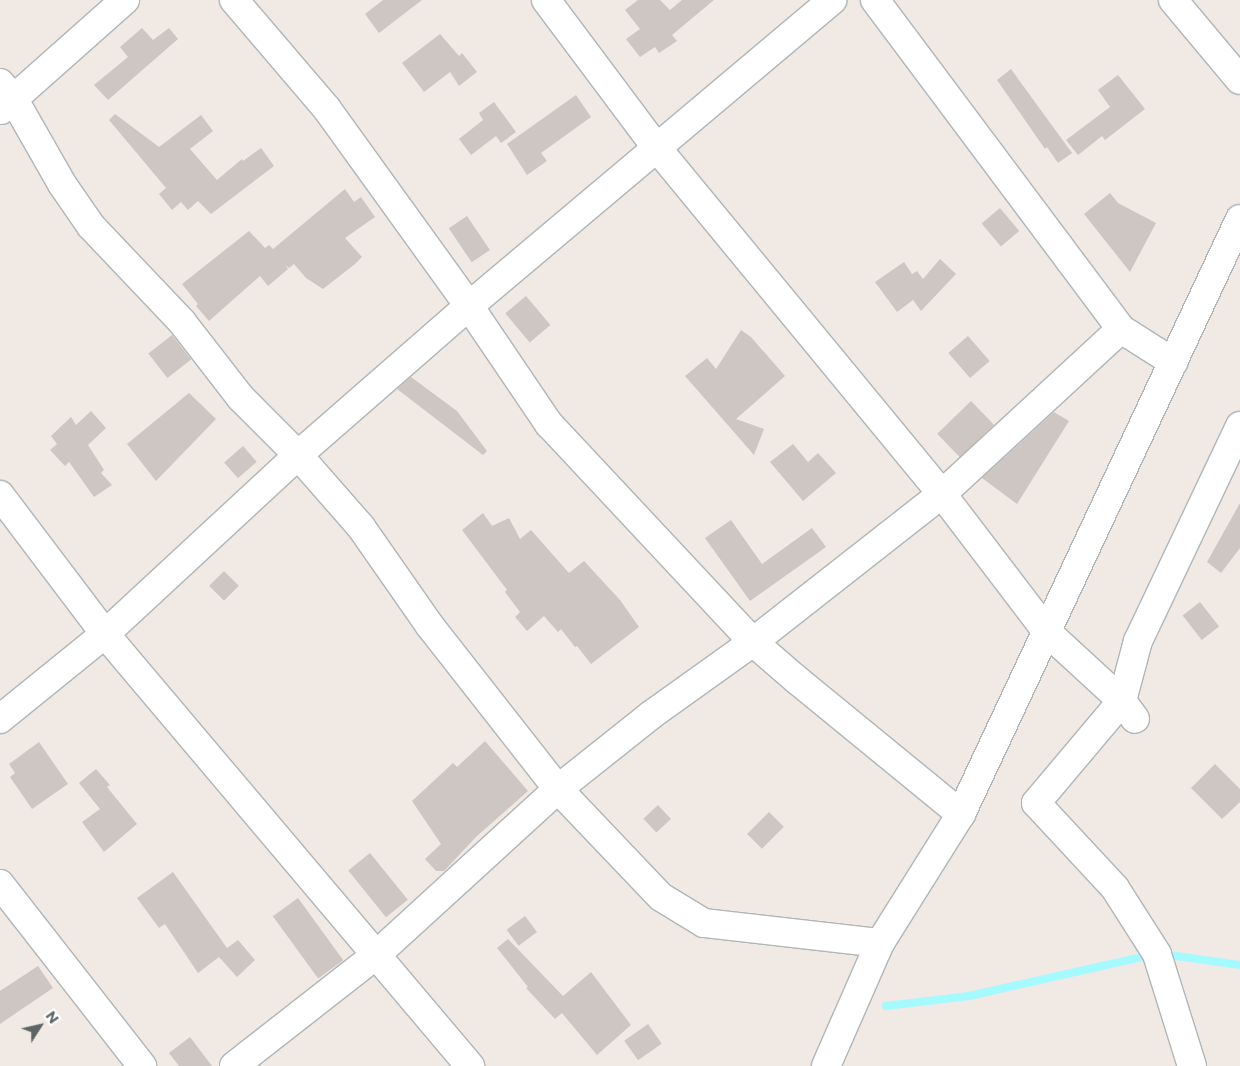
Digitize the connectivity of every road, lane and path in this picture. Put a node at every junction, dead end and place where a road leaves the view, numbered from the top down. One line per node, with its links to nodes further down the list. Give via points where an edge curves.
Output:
1 (125, 0): 8 (street)
2 (234, 0): 11 (street, via 327,109)
3 (546, 0): 9 (street)
4 (832, 0): 9 (street)
5 (876, 0): 12 (street)
6 (1173, 0): 7 (street)
7 (1240, 80)
8 (4, 98): 15 (street, via 91,226 182,322 241,398)
9 (656, 147): 11 (street); 16 (street)
10 (1240, 219): 13 (street)
11 (470, 306): 15 (street); 20 (street, via 549,424)
12 (1121, 330): 13 (street); 16 (street)
13 (1173, 362): 18 (street)
14 (1240, 426): 21 (street, via 1138,641)
15 (298, 455): 19 (street); 23 (street, via 361,527 430,626)
16 (942, 494): 18 (street); 20 (street)
17 (0, 496): 19 (street)
18 (1047, 632): 21 (street); 24 (street)
19 (105, 634): 22 (street); 27 (street)
20 (753, 642): 23 (street); 24 (street)
21 (1129, 710): 32 (street, via 1036,804 1116,888 1157,954)
22 (0, 719)
23 (558, 789): 26 (street, via 661,897 704,923); 27 (street)
24 (961, 814): 26 (street)
25 (0, 884): 28 (street)
26 (880, 943): 31 (street)
27 (375, 956): 29 (street); 30 (street)
28 (142, 1066)
29 (234, 1066)
30 (470, 1066)
31 (826, 1066)
32 (1192, 1066)

